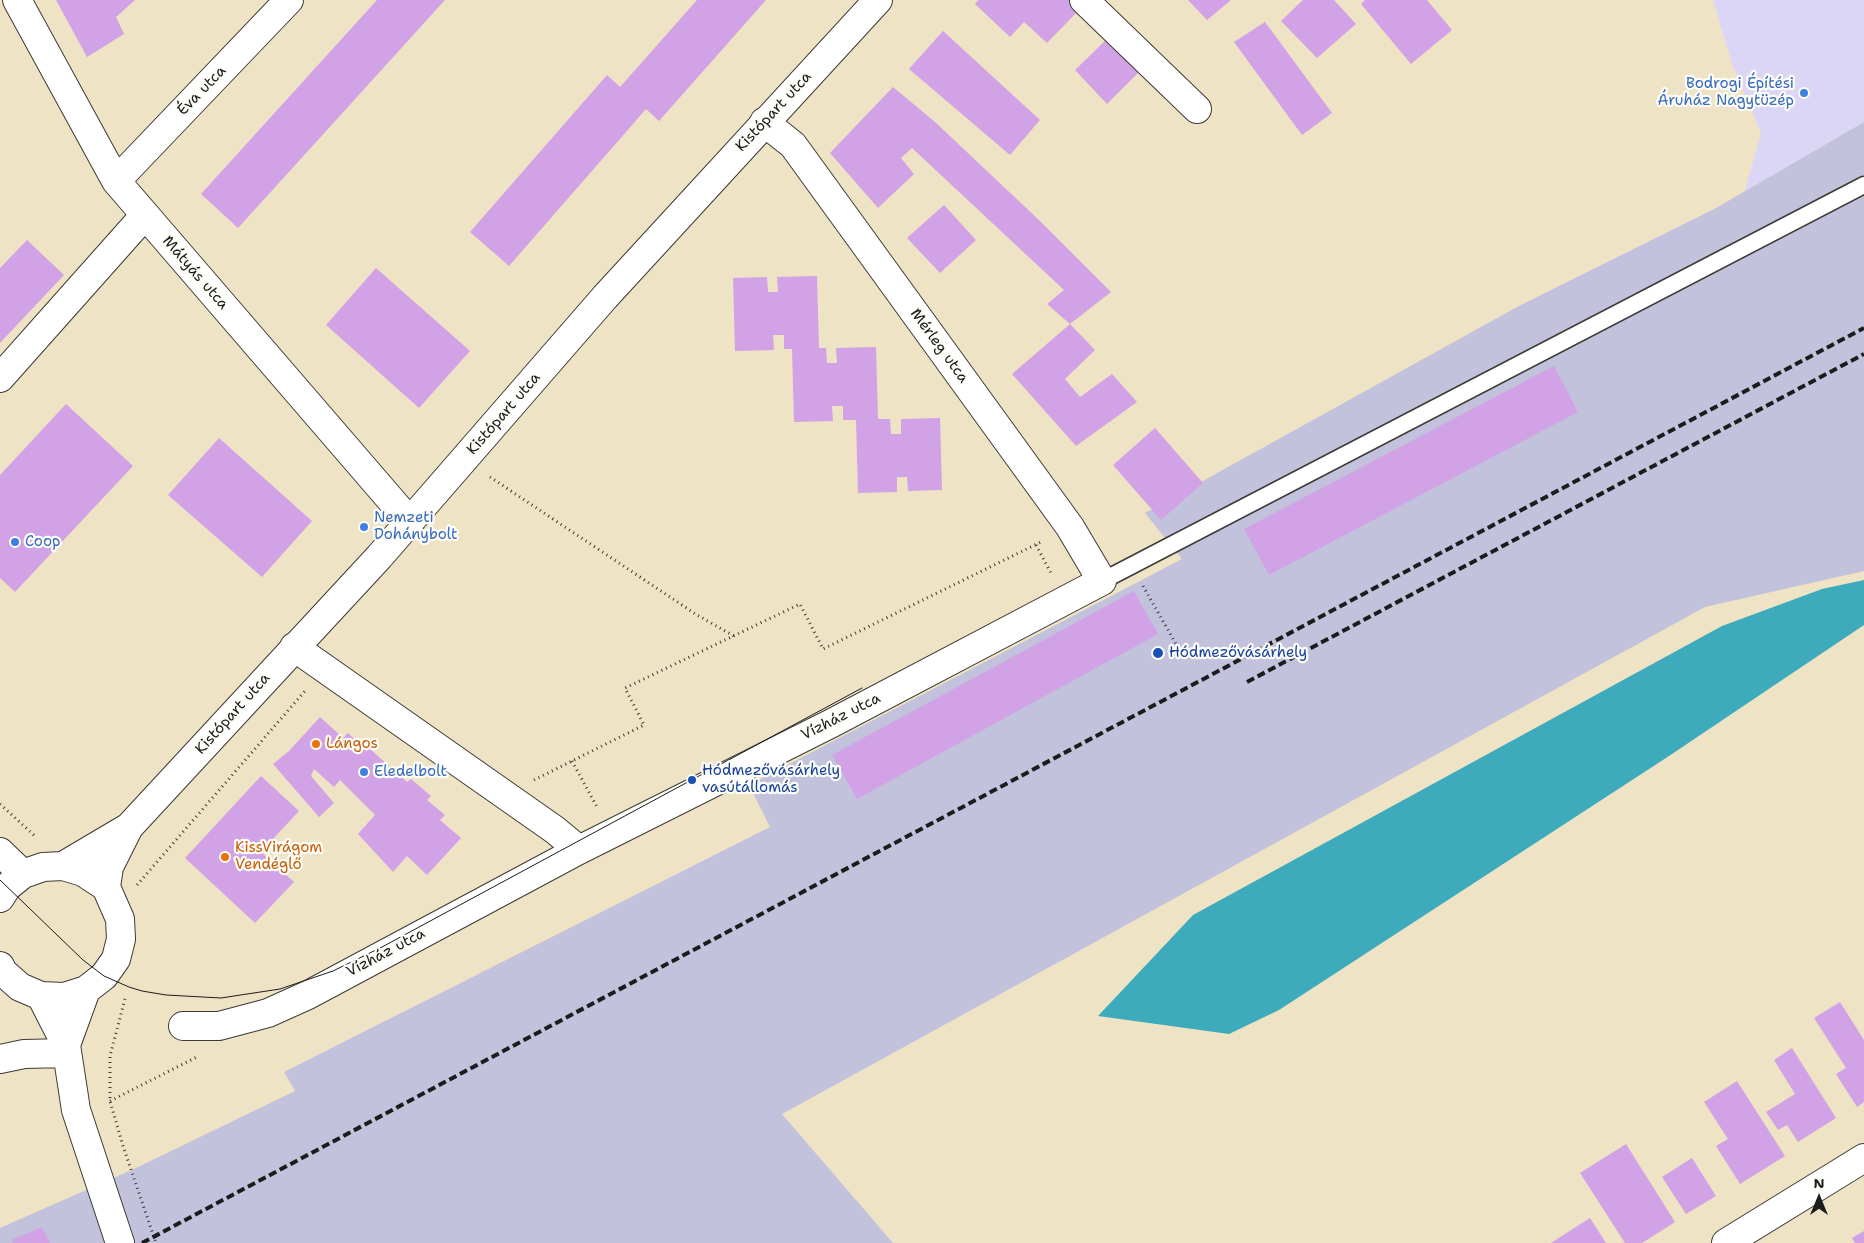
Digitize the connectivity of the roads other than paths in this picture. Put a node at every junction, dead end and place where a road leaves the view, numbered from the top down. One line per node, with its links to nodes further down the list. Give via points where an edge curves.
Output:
1 (16, 0): 7 (street, Mátyás utca)
2 (289, 0): 7 (street, Éva utca)
3 (878, 0): 6 (street, Kistópart utca)
4 (1084, 0): 5 (street)
5 (1197, 109)
6 (764, 122): 11 (street, Kistópart utca, via 605,297); 12 (street, Mérleg utca, via 793,145 1070,527)
7 (116, 181): 9 (street, Mátyás utca)
8 (1864, 185): 12 (lane)
9 (145, 215): 10 (street); 11 (street, Mátyás utca)
10 (0, 378)
11 (410, 522): 13 (street, Kistópart utca)
12 (1102, 581): 15 (street, Vízház utca, via 832,723)
13 (294, 647): 14 (street, Kistópart utca); 15 (street, via 556,830)
14 (129, 827): 17 (street, Kistópart utca); 19 (street, Kistópart utca, via 109,867)
15 (579, 850): 24 (street, Vízház utca, via 308,995 268,1013 219,1026)
16 (0, 852): 18 (street)
17 (63, 866): 18 (street, via 43,867); 19 (street)
18 (23, 874): 20 (street, via 7,887)
19 (119, 889): 22 (street, via 121,939 116,959 104,976)
20 (0, 898)
21 (0, 966): 23 (street, via 20,987)
22 (86, 990): 23 (street, via 64,997); 25 (street)
23 (41, 996): 25 (street)
24 (183, 1026)
25 (67, 1049): 26 (street); 28 (street, via 76,1110)
26 (0, 1059)
27 (1864, 1158): 29 (street)
28 (120, 1243)
29 (1726, 1243)

